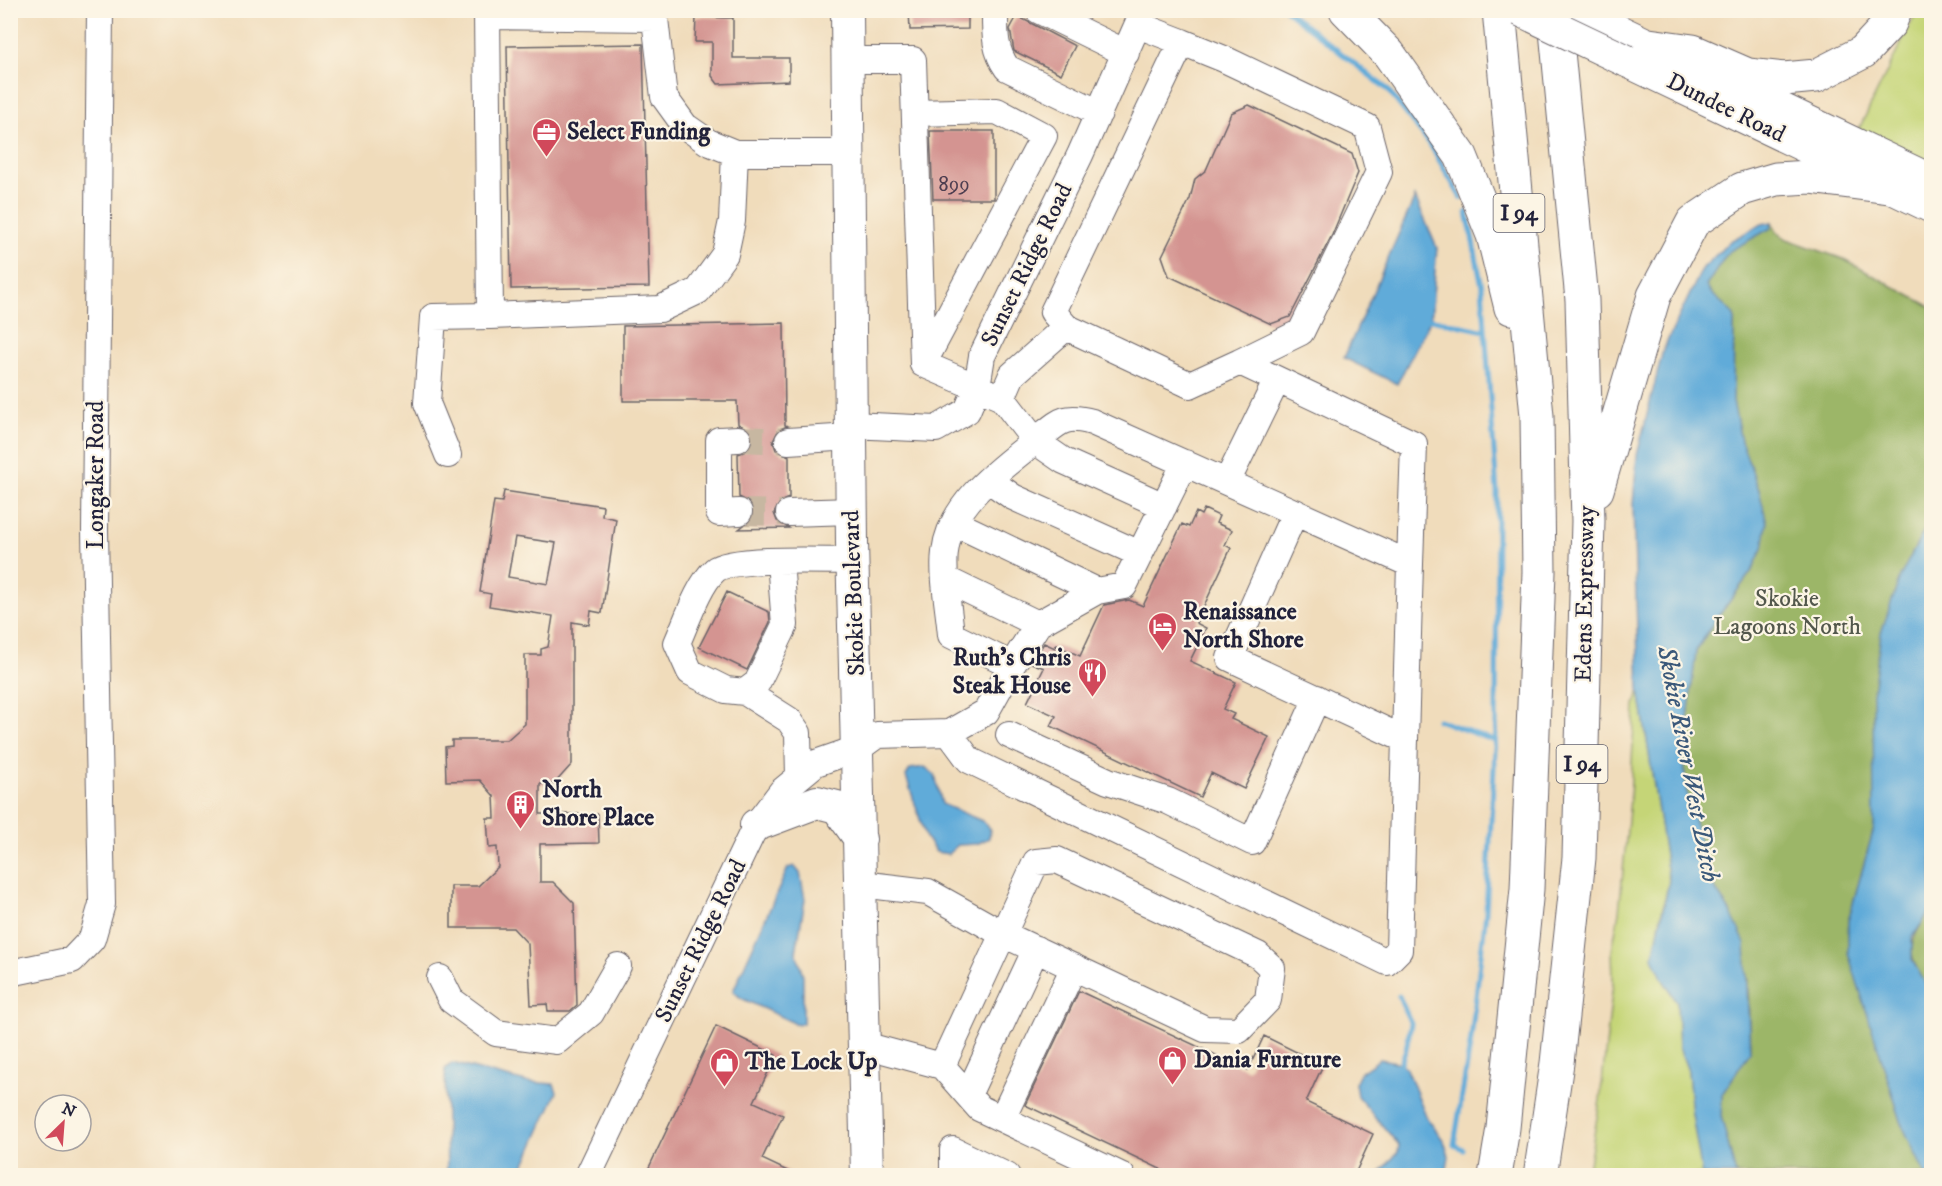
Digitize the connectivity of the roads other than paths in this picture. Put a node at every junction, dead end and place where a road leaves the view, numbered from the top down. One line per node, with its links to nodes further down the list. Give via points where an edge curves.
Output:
1 (100, 10): 75 (street, Longaker Road, via 95,530 102,904 92,939 72,960)
2 (848, 10): 18 (main road, Skokie Boulevard)
3 (995, 10): 20 (street, via 994,40 1007,68)
4 (1038, 10): 17 (street)
5 (1346, 10): 35 (highway, via 1389,54 1461,156 1493,235)
6 (1499, 10): 35 (highway, Edens Expressway / I 94)
7 (1520, 10): 16 (main road, Dundee Road, bridge)
8 (1554, 10): 49 (highway, Edens Expressway / I 94, via 1582,300)
9 (1575, 10): 16 (main road, Dundee Road)
10 (1895, 10): 16 (highway, via 1890,23 1863,52 1816,76 1784,79 1748,75 1693,51)
11 (487, 13): 12 (street); 28 (street)
12 (555, 14): 13 (street)
13 (654, 14): 22 (street, via 664,97 685,126 708,142)
14 (1141, 18): 15 (street); 17 (street, Sunset Ridge Road)
15 (1182, 42): 29 (street, via 1053,312); 30 (street, via 1368,127 1379,172 1301,332)
16 (1633, 47): 25 (main road, Dundee Road); 26 (main road, Dundee Road)
17 (1126, 53): 20 (street, Sunset Ridge Road)
18 (848, 60): 19 (street, via 913,60); 23 (main road, Skokie Boulevard)
19 (915, 112): 21 (street, via 997,111); 31 (street)
20 (1099, 113): 24 (street, Sunset Ridge Road)
21 (1044, 136): 24 (street); 31 (street)
22 (735, 153): 23 (street); 28 (street, via 732,221 725,255 698,291 660,309)
23 (849, 153): 36 (main road, Skokie Boulevard)
24 (1080, 155): 33 (street, Sunset Ridge Road, via 982,356)
25 (1932, 182)
26 (1889, 187): 27 (main road, Dundee Road); 49 (highway, via 1810,177 1776,179 1742,189 1693,222 1654,296)
27 (1932, 207)
28 (490, 316): 40 (street, via 433,317 427,403)
29 (1066, 327): 30 (street, via 1190,385); 34 (street, via 1012,375)
30 (1240, 362): 32 (street)
31 (923, 364): 33 (street)
32 (1277, 380): 43 (street); 54 (street, via 1414,444)
33 (977, 387): 34 (street); 36 (street, Sunset Ridge Road, via 967,411 936,429)
34 (1002, 398): 39 (street)
35 (1537, 416): 88 (highway, Edens Expressway / I 94, via 1539,572 1527,889)
36 (851, 431): 38 (street, Sunset Ridge Road); 45 (main road, Skokie Boulevard)
37 (738, 439): 46 (street, via 719,440 719,513)
38 (788, 441)
39 (1035, 441): 41 (street, via 1074,416); 42 (street); 44 (street, via 1064,461)
40 (448, 455)
41 (1185, 463): 43 (street); 44 (street)
42 (988, 480): 50 (street, via 961,507); 51 (street, via 1013,497)
43 (1227, 482): 47 (street)
44 (1164, 506): 51 (street)
45 (852, 511): 48 (street); 53 (main road, Skokie Boulevard)
46 (739, 512)
47 (1295, 512): 54 (street); 60 (street, via 1230,658)
48 (789, 513)
49 (1588, 520): 89 (highway, Edens Expressway / I 94, via 1579,858 1557,1063)
50 (955, 523): 55 (street, via 945,552); 56 (street)
51 (1140, 554): 56 (street, via 1124,586)
52 (780, 561): 53 (street); 59 (street, via 785,625 757,683); 59 (street, via 729,564 716,569 701,591 677,643 690,672 726,690)
53 (853, 561): 64 (main road, Skokie Boulevard)
54 (1410, 564): 63 (street)
55 (946, 580): 57 (street); 58 (street, via 951,635)
56 (1097, 591): 57 (street)
57 (1038, 624): 58 (street)
58 (1012, 665): 61 (street, via 986,712)
59 (745, 692): 66 (street, via 789,720 798,733)
60 (1317, 699): 63 (street); 65 (street, via 1251,842 1168,801 1108,781)
61 (949, 733): 64 (street, Sunset Ridge Road, via 877,735); 67 (street, via 969,760)
62 (1009, 735): 65 (street)
63 (1404, 739): 67 (street, via 1399,950 1387,962)
64 (859, 748): 66 (street, Sunset Ridge Road, via 816,763); 69 (main road, Skokie Boulevard)
65 (1066, 761): 67 (street)
66 (799, 777): 68 (street, Sunset Ridge Road, via 782,791)
67 (1049, 798)
68 (756, 825): 69 (main road, via 817,802 837,807); 83 (street, Sunset Ridge Road)
69 (860, 840): 70 (main road, Skokie Boulevard)
70 (861, 884): 71 (street, via 928,892); 78 (main road, Skokie Boulevard)
71 (1003, 934): 72 (street); 74 (street, via 1036,862 1057,860 1258,955 1272,968 1268,1000 1239,1030 1205,1029); 80 (street)
72 (1036, 949): 74 (street); 77 (street)
73 (618, 966): 76 (street, via 591,1013 557,1041 496,1033 451,1000)
74 (1074, 967): 79 (street)
75 (10, 973)
76 (440, 978)
77 (996, 1035): 79 (street); 81 (street)
78 (864, 1045): 80 (street); 84 (main road, Skokie Boulevard)
79 (1033, 1053): 82 (street)
80 (942, 1066): 81 (street)
81 (968, 1095): 82 (street, via 979,1108)
82 (1002, 1119): 87 (street)
83 (588, 1176)
84 (867, 1176)
85 (954, 1176): 86 (street, via 953,1150)
86 (1007, 1176)
87 (1122, 1176)
88 (1495, 1176)
89 (1540, 1176)

